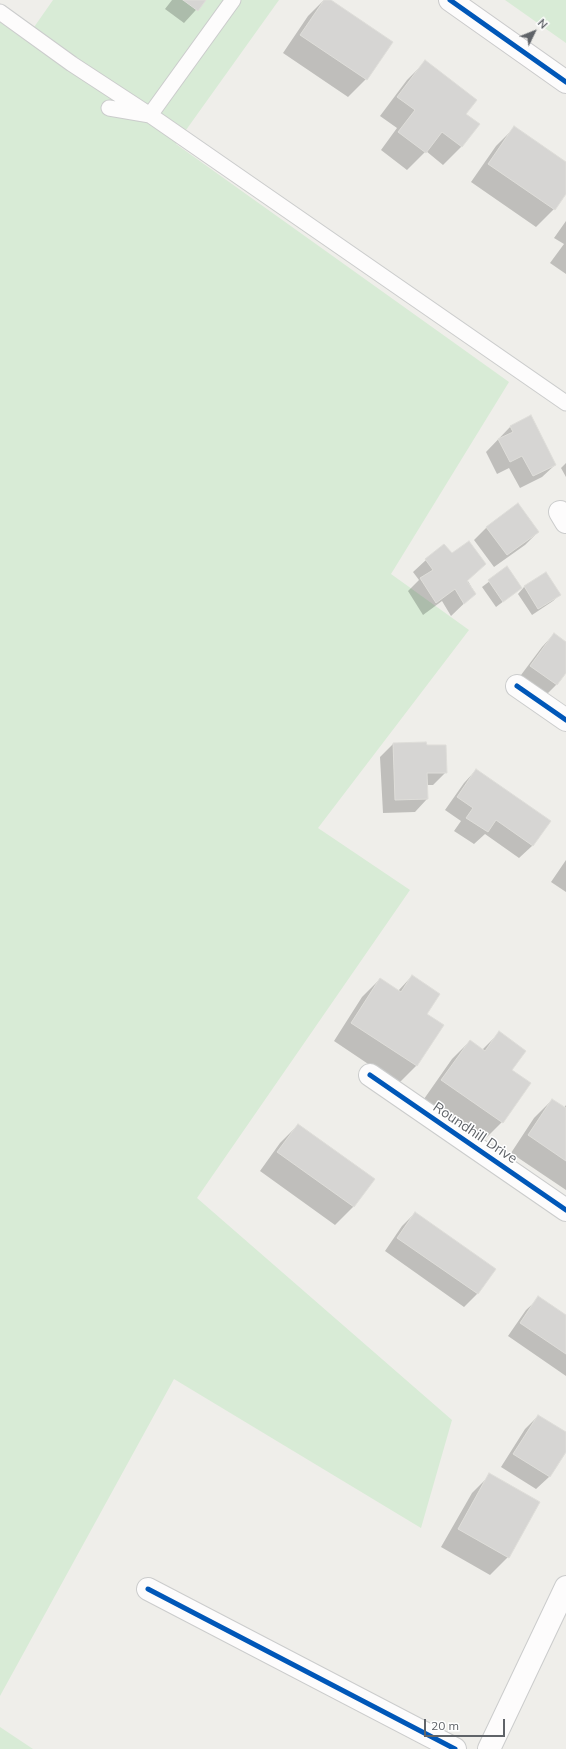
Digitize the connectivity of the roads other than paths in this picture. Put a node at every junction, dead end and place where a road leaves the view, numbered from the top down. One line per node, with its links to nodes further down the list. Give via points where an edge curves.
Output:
1 (232, 0): 6 (lane)
2 (450, 0): 4 (street)
3 (0, 12): 6 (lane, via 72,64)
4 (566, 82)
5 (109, 108): 6 (lane)
6 (150, 115): 7 (lane)
7 (566, 404)
8 (518, 686): 9 (street)
9 (566, 720)
10 (370, 1075): 11 (street, Roundhill Drive)
11 (566, 1210)
12 (566, 1587): 15 (street)
13 (148, 1589): 14 (street)
14 (455, 1749)
15 (489, 1749)

